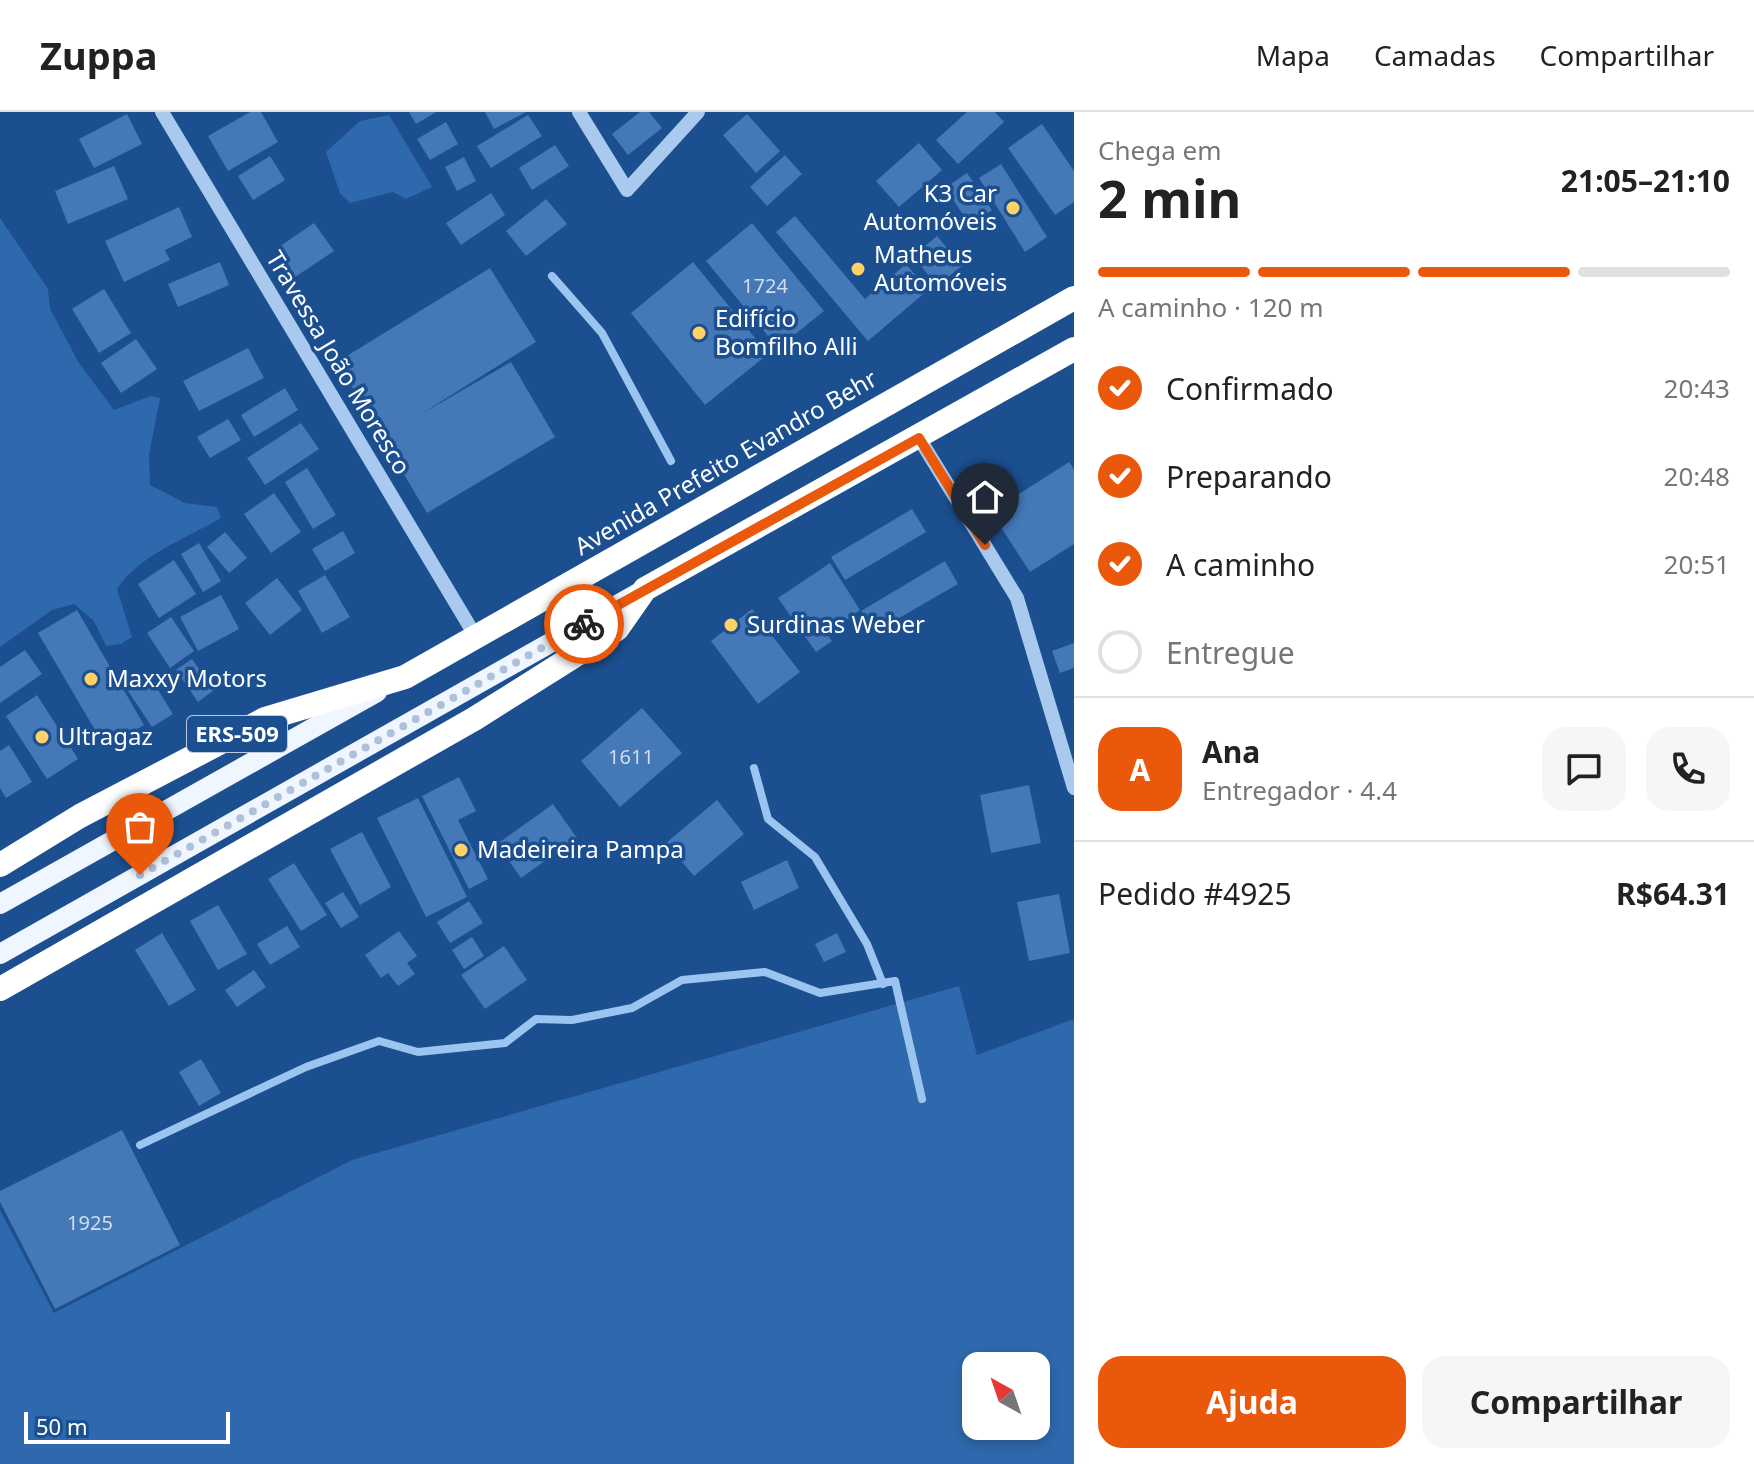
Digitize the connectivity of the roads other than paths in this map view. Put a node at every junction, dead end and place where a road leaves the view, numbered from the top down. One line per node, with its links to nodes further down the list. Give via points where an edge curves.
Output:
1 (162, 112): 8 (street, Travessa João Moresco)
2 (579, 112): 3 (street, via 627,190)
3 (698, 112)
4 (1074, 298): 8 (highway, Avenida Prefeito Evandro Behr / ERS-509)
5 (1074, 349): 6 (highway, ERS-509)
6 (919, 438): 7 (highway, ERS-509); 10 (street, via 1017,598)
7 (645, 589): 13 (main road, ERS-509); 14 (highway, ERS-509, via 617,629 487,711)
8 (476, 637): 9 (highway, Avenida Prefeito Evandro Behr / ERS-509)
9 (405, 677): 11 (highway, Avenida Prefeito Evandro Behr / ERS-509, via 265,719 80,816); 12 (main road, Avenida Prefeito Evandro Behr / ERS-509)
10 (1073, 782)
11 (0, 865)
12 (0, 904)
13 (0, 954)
14 (0, 989)

